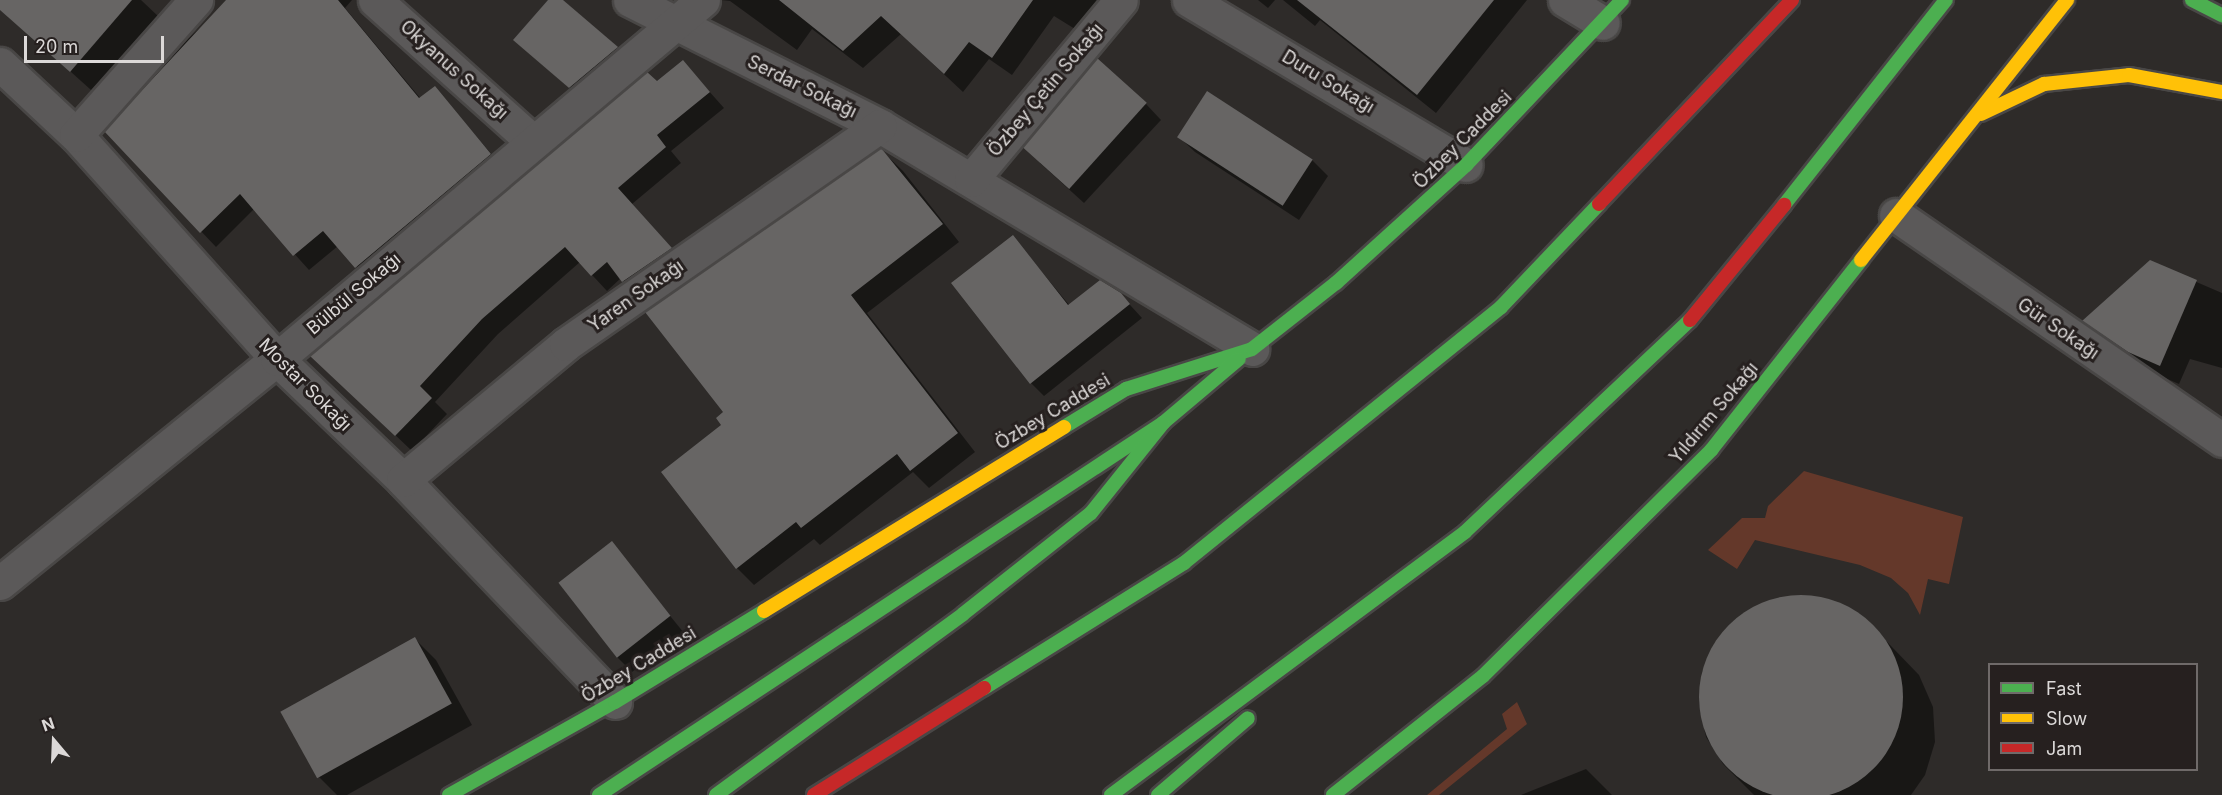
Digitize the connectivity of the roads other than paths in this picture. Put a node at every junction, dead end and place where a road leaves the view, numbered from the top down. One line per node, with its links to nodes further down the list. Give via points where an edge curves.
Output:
1 (196, 0): 19 (street)
2 (375, 0): 20 (street, Okyanus Sokağı)
3 (630, 0): 14 (street, Serdar Sokağı)
4 (703, 0): 14 (street, Bülbül Sokağı)
5 (1121, 0): 22 (street, Özbey Çetin Sokağı)
6 (1190, 0): 21 (street, Duru Sokağı)
7 (1565, 0): 12 (street)
8 (1792, 0): 38 (main road, via 1501,307 1184,562)
9 (1946, 0): 29 (main road, via 1704,308)
10 (2067, 0): 17 (main road, Yıldırım Sokağı)
11 (2192, 0): 13 (main road)
12 (1613, 11): 21 (main road, Özbey Caddesi)
13 (2222, 15)
14 (675, 24): 18 (street, Serdar Sokağı); 20 (street, Bülbül Sokağı)
15 (0, 64): 19 (street, Mostar Sokağı)
16 (2222, 92): 17 (main road, via 2129,75 2044,84)
17 (1973, 117): 23 (main road, Yıldırım Sokağı)
18 (880, 126): 22 (street, Serdar Sokağı); 28 (street, Yaren Sokağı, via 566,344)
19 (76, 135): 25 (street, Mostar Sokağı)
20 (532, 141): 25 (street, Bülbül Sokağı)
21 (1467, 165): 24 (main road, Özbey Caddesi, via 1336,283)
22 (971, 180): 24 (street, Serdar Sokağı)
23 (1896, 215): 27 (street, Gür Sokağı); 34 (main road, Yıldırım Sokağı, via 1712,449 1483,676)
24 (1252, 349): 26 (main road); 32 (main road, Özbey Caddesi, via 1126,389)
25 (277, 359): 28 (street, Mostar Sokağı); 30 (street, Bülbül Sokağı)
26 (1163, 423): 36 (main road); 37 (main road, via 1091,513 963,614)
27 (2222, 440)
28 (403, 480): 32 (street, Mostar Sokağı)
29 (1465, 532): 31 (main road); 39 (main road)
30 (0, 583)
31 (1294, 679)
32 (615, 702): 35 (main road, Özbey Caddesi)
33 (1258, 710): 40 (main road)
34 (1335, 792)
35 (449, 795)
36 (599, 795)
37 (716, 795)
38 (814, 795)
39 (1111, 795)
40 (1158, 795)

